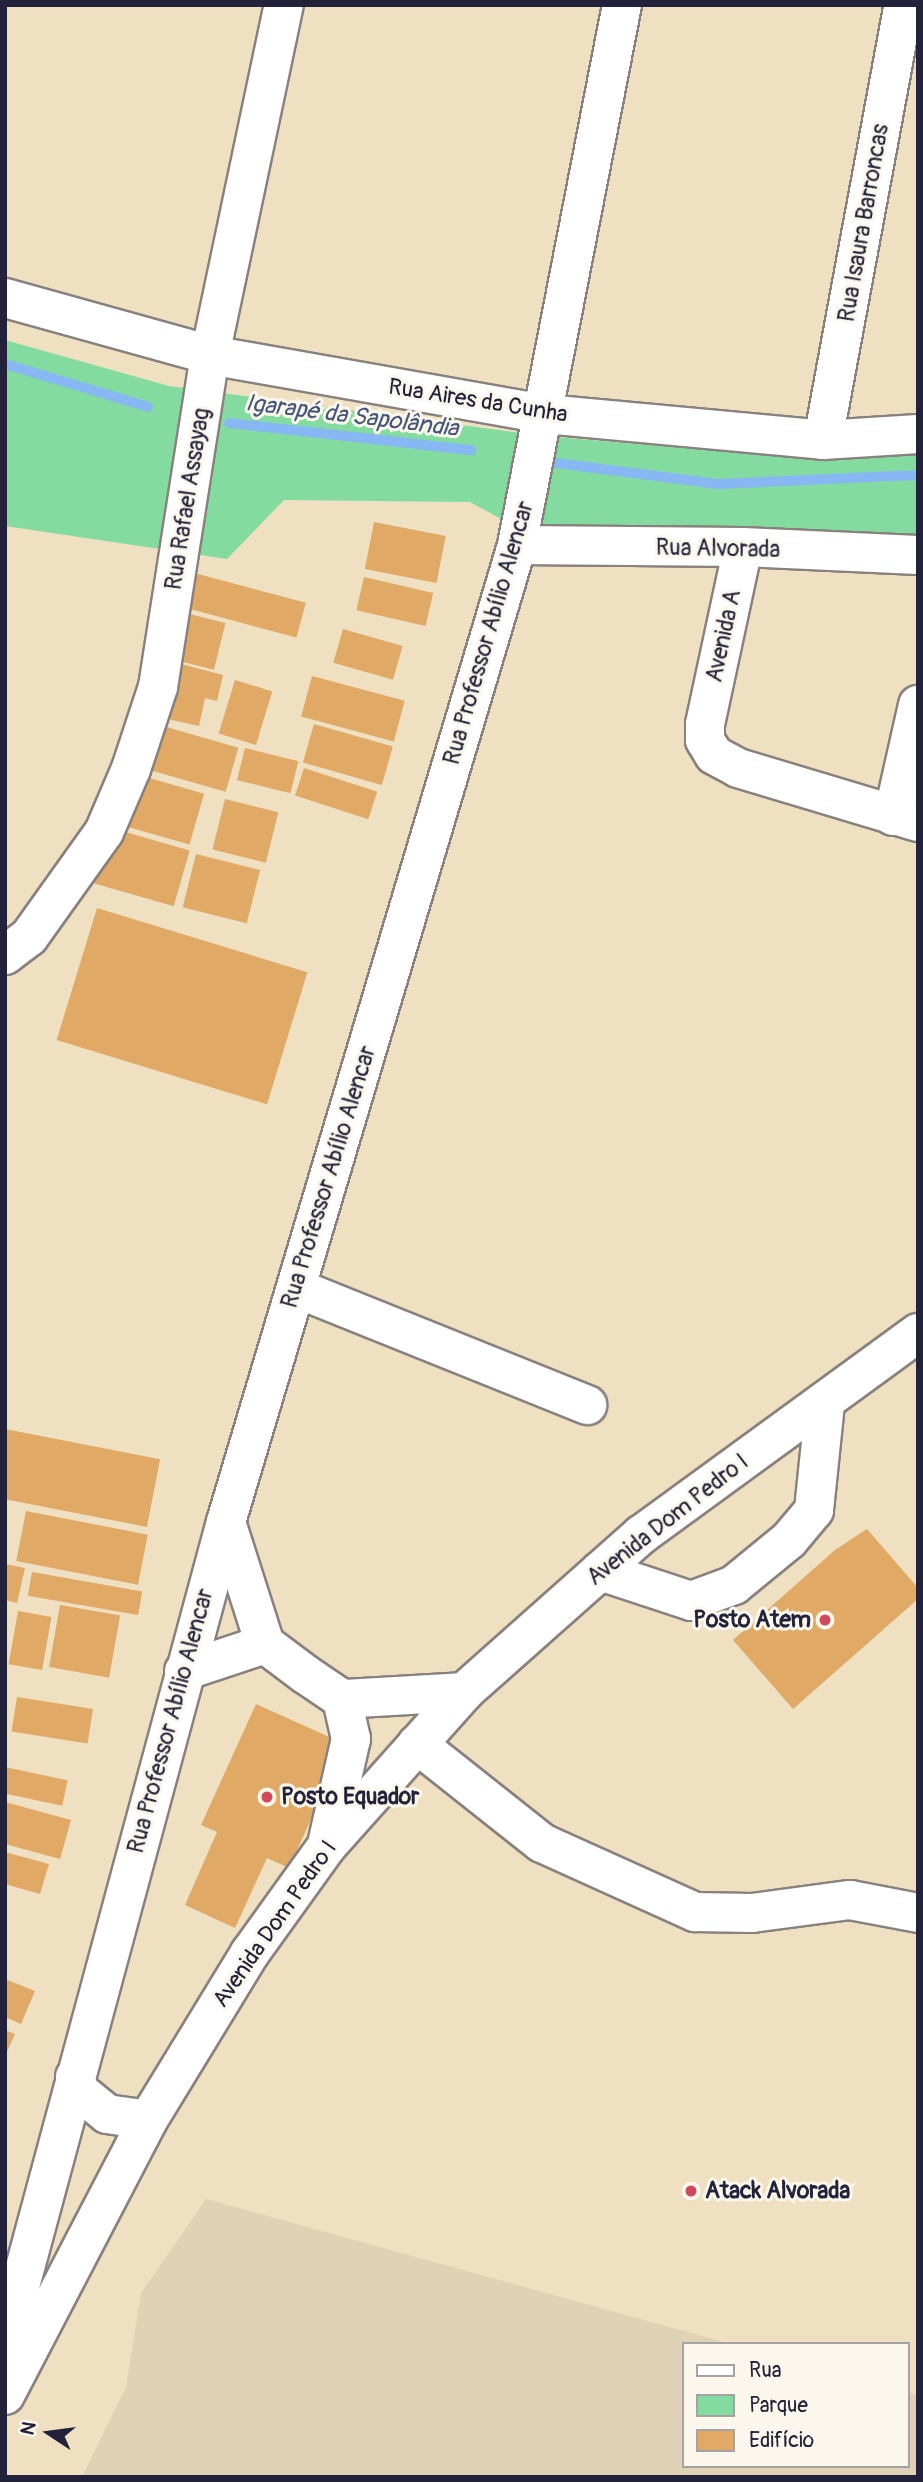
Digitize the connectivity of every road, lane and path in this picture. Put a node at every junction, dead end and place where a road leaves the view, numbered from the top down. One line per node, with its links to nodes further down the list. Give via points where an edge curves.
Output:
1 (284, 5): 5 (street, Rua Rafael Assayag)
2 (622, 5): 6 (street, Rua Professor Abílio Alencar)
3 (904, 5): 8 (street, Rua Isaura Barroncas)
4 (5, 298): 5 (street, Rua Aires da Cunha)
5 (211, 355): 6 (street, Rua Aires da Cunha); 14 (street, Rua Rafael Assayag, via 158,687 131,769 104,832 29,937)
6 (545, 414): 8 (street, Rua Aires da Cunha); 9 (street, Rua Professor Abílio Alencar)
7 (918, 434): 8 (street, Rua Aires da Cunha)
8 (823, 440)
9 (517, 545): 10 (street, Rua Alvorada); 15 (street, Rua Professor Abílio Alencar)
10 (743, 547): 11 (street, Rua Alvorada); 13 (street, Avenida A, via 705,740 714,755 738,768)
11 (918, 555)
12 (918, 705): 13 (street)
13 (905, 819)
14 (5, 954)
15 (296, 1288): 18 (street); 19 (street, Rua Professor Abílio Alencar)
16 (918, 1332): 17 (street, Avenida Dom Pedro I)
17 (825, 1403): 20 (street, Avenida Dom Pedro I, via 641,1535); 20 (street, via 814,1510 789,1540 734,1585 691,1601)
18 (587, 1405)
19 (226, 1522): 21 (street); 22 (street, Rua Professor Abílio Alencar)
20 (600, 1571): 23 (street, Avenida Dom Pedro I)
21 (265, 1644): 22 (street); 24 (street)
22 (184, 1671): 28 (street, Rua Professor Abílio Alencar)
23 (464, 1692): 24 (street); 25 (street, Avenida Dom Pedro I)
24 (342, 1699): 26 (street, via 351,1739)
25 (417, 1745): 26 (street, Avenida Dom Pedro I); 27 (street, via 542,1843 695,1912 752,1913 850,1900)
26 (327, 1846): 29 (street, Avenida Dom Pedro I, via 250,1953)
27 (918, 1913)
28 (75, 2077): 29 (street, via 80,2092 107,2114); 30 (street, Rua Professor Abílio Alencar)
29 (148, 2120): 31 (street, Avenida Dom Pedro I)
30 (5, 2342)
31 (5, 2395)

